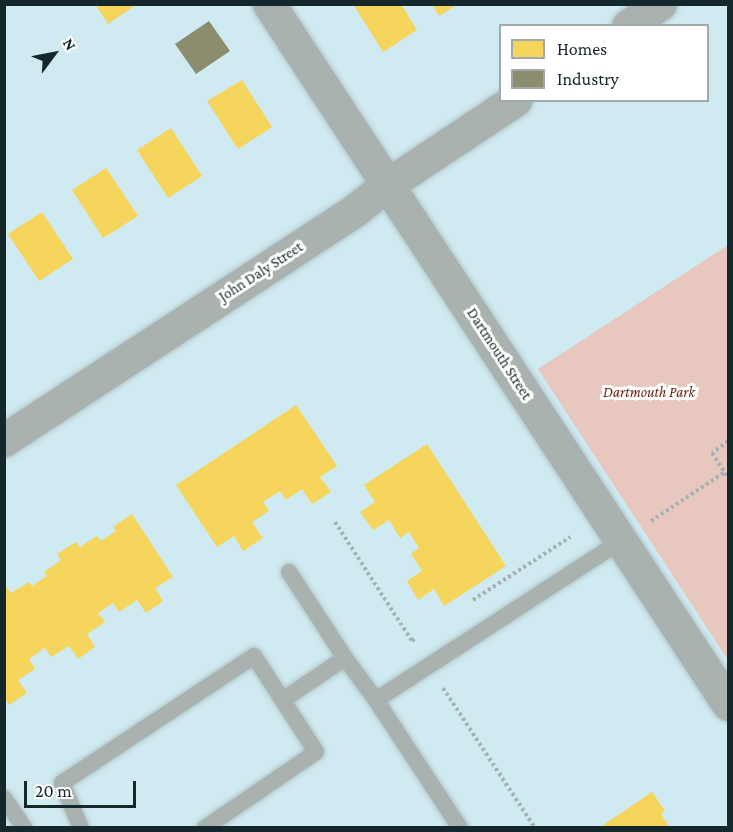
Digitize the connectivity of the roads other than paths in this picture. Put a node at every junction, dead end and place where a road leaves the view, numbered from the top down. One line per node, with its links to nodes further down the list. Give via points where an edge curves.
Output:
1 (269, 4): 5 (street, Dartmouth Street)
2 (660, 4): 3 (street)
3 (631, 24)
4 (512, 102): 5 (street, John Daly Street)
5 (387, 185): 6 (street, John Daly Street, via 355,210); 7 (street, Dartmouth Street)
6 (4, 440)
7 (621, 541): 11 (lane); 12 (street, Dartmouth Street)
8 (289, 572): 9 (lane)
9 (345, 658): 10 (lane); 11 (lane)
10 (284, 699): 15 (lane, via 254,656 62,783); 16 (lane, via 316,752)
11 (376, 700): 17 (lane)
12 (729, 704)
13 (4, 798): 14 (lane)
14 (24, 828)
15 (81, 828)
16 (205, 828)
17 (460, 828)

